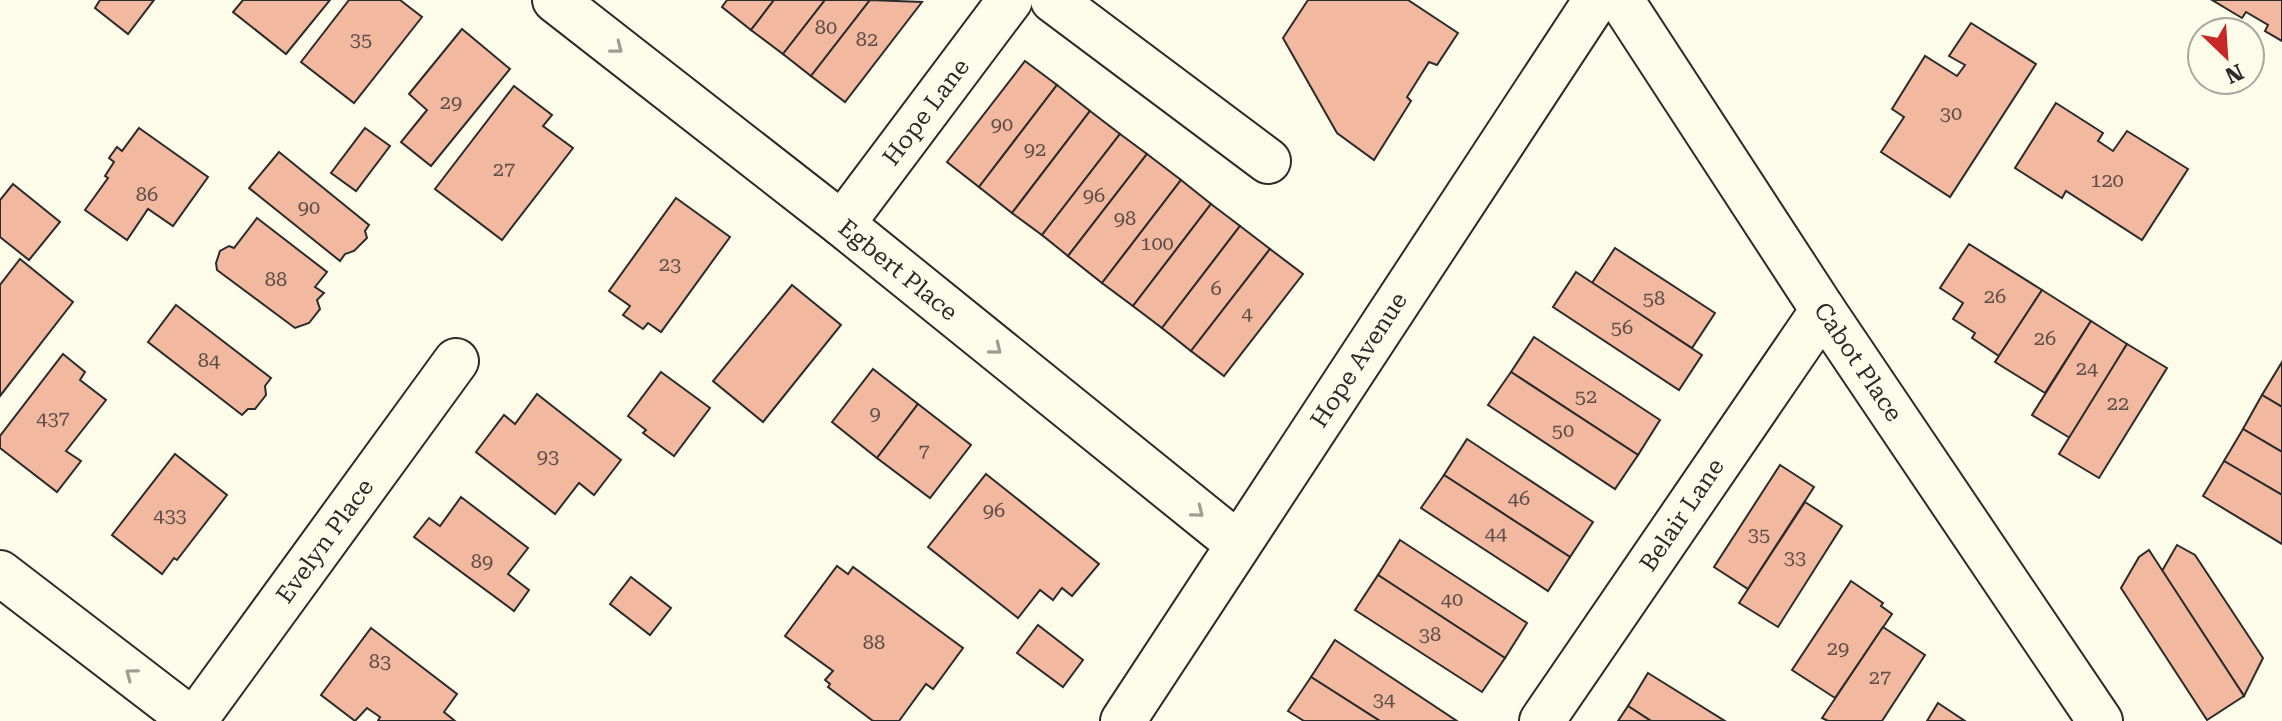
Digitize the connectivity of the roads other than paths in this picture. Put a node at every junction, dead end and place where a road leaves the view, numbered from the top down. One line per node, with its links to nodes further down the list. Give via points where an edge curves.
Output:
1 (555, 0): 7 (street, Egbert Place, one-way to 7)
2 (1010, 0): 7 (street, Hope Lane)
3 (1053, 0): 6 (street)
4 (1596, 0): 10 (street, Hope Avenue)
5 (1621, 0): 8 (street, Cabot Place)
6 (1268, 161)
7 (842, 224): 10 (street, Egbert Place, one-way to 10)
8 (1823, 310): 14 (street, Belair Lane); 15 (street, Cabot Place)
9 (456, 361): 12 (street, Evelyn Place)
10 (1238, 544): 13 (street, Hope Avenue)
11 (0, 573): 12 (street, one-way to 11)
12 (193, 721)
13 (1123, 721)
14 (1542, 721)
15 (2100, 721)

